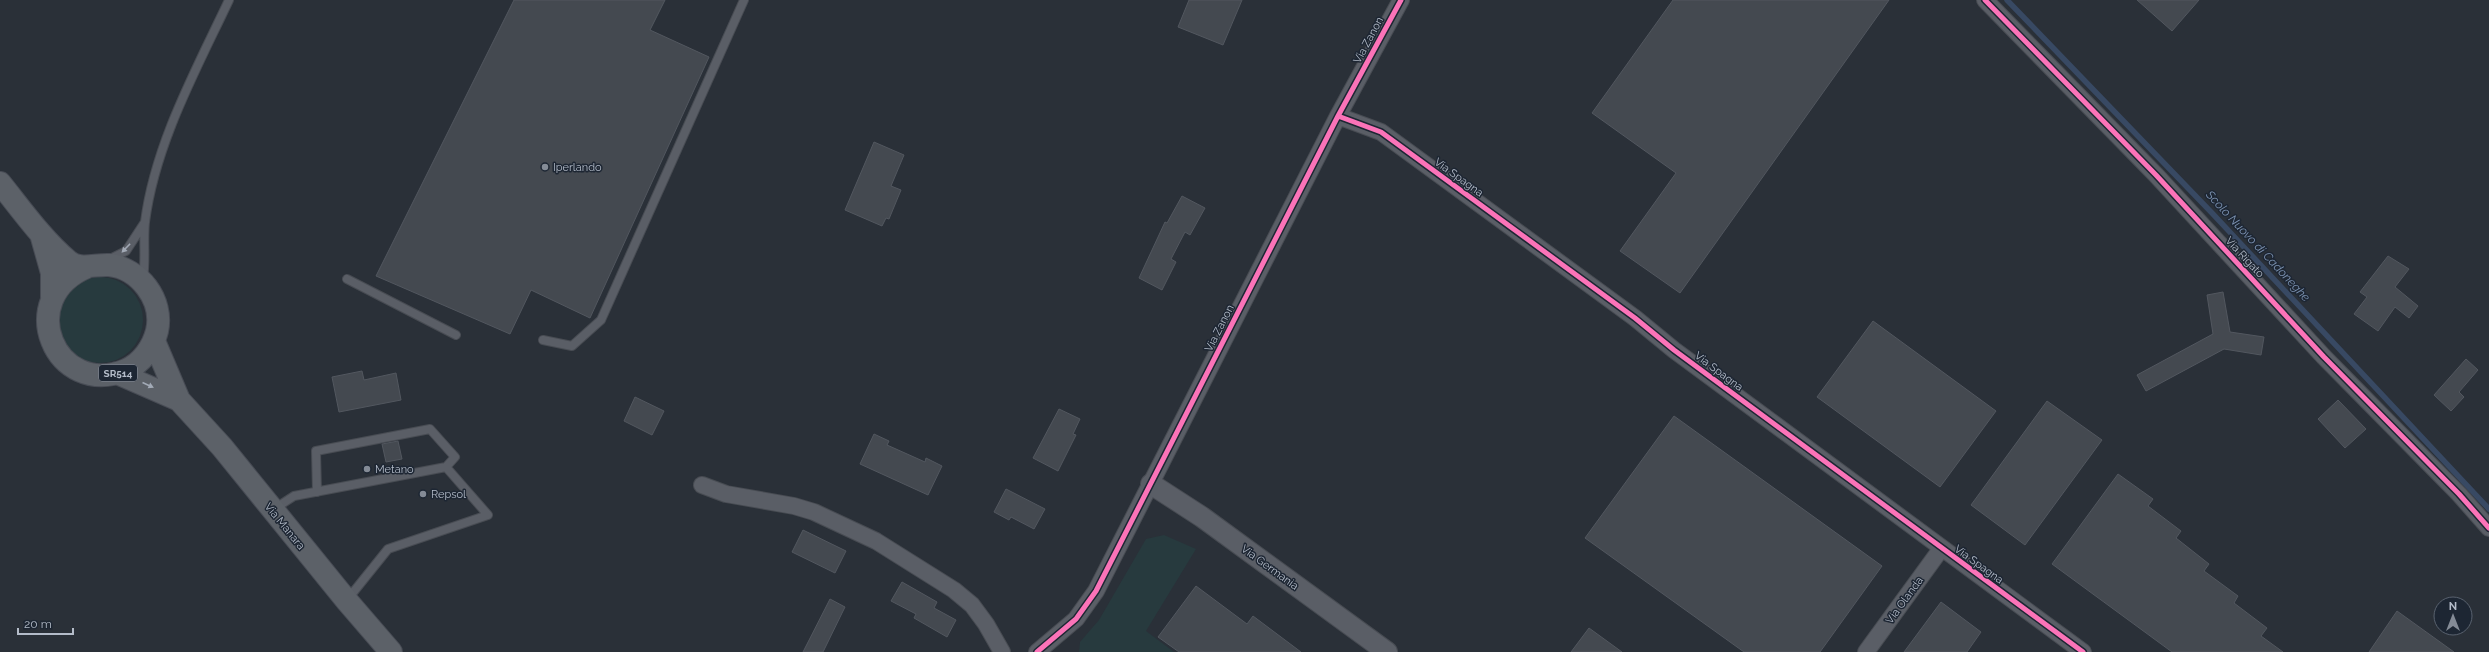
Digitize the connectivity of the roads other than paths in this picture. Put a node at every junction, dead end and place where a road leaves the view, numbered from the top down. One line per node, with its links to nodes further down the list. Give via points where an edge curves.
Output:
1 (229, 0): 7 (lane, via 160,155)
2 (744, 0): 14 (lane, via 601,320 572,346)
3 (1402, 0): 5 (street, Via Zanon)
4 (1985, 0): 23 (street, Via Rigato, via 2156,175 2324,357 2459,494)
5 (1338, 116): 19 (street, Via Zanon); 24 (street, Via Spagna, via 1381,132 1635,318 1674,350)
6 (0, 183): 8 (main road, SR514)
7 (145, 222): 9 (lane, one-way to 9, via 126,251); 11 (lane, via 146,265)
8 (40, 231): 9 (main road, SR514, via 69,262); 12 (main road, SR514, via 52,273)
9 (92, 266): 11 (main road, SR514, via 121,268); 12 (main road, SR514, via 66,278)
10 (348, 279): 13 (lane)
11 (142, 282): 15 (main road, SR514, via 153,298 158,316)
12 (52, 297): 16 (main road, SR514, via 48,314 48,332 60,355 69,364 92,374)
13 (456, 335)
14 (543, 340)
15 (154, 341): 16 (main road, SR514, via 139,361); 17 (main road, Via Manara / SR514)
16 (117, 374): 17 (main road, Via Manara / SR514, one-way to 17)
17 (179, 400): 22 (main road, Via Manara / SR514, via 222,447)
18 (446, 467): 21 (lane); 21 (lane, via 454,457 430,429 316,451); 25 (lane, via 488,515 388,549)
19 (1151, 484): 28 (street, Via Zanon, via 1096,591 1076,619); 29 (street, Via Germania, via 1202,517)
20 (702, 485): 27 (street, via 726,494 814,512 838,521 876,541 954,590 972,605)
21 (317, 492): 22 (lane, via 294,496)
22 (272, 510): 25 (main road, Via Manara / SR514)
23 (2489, 528)
24 (1941, 549): 30 (street, Via Olanda); 31 (street, Via Spagna)
25 (347, 601): 26 (main road, Via Manara / SR514)
26 (391, 652)
27 (1002, 652)
28 (1037, 652)
29 (1387, 652)
30 (1866, 652)
31 (2083, 652)

